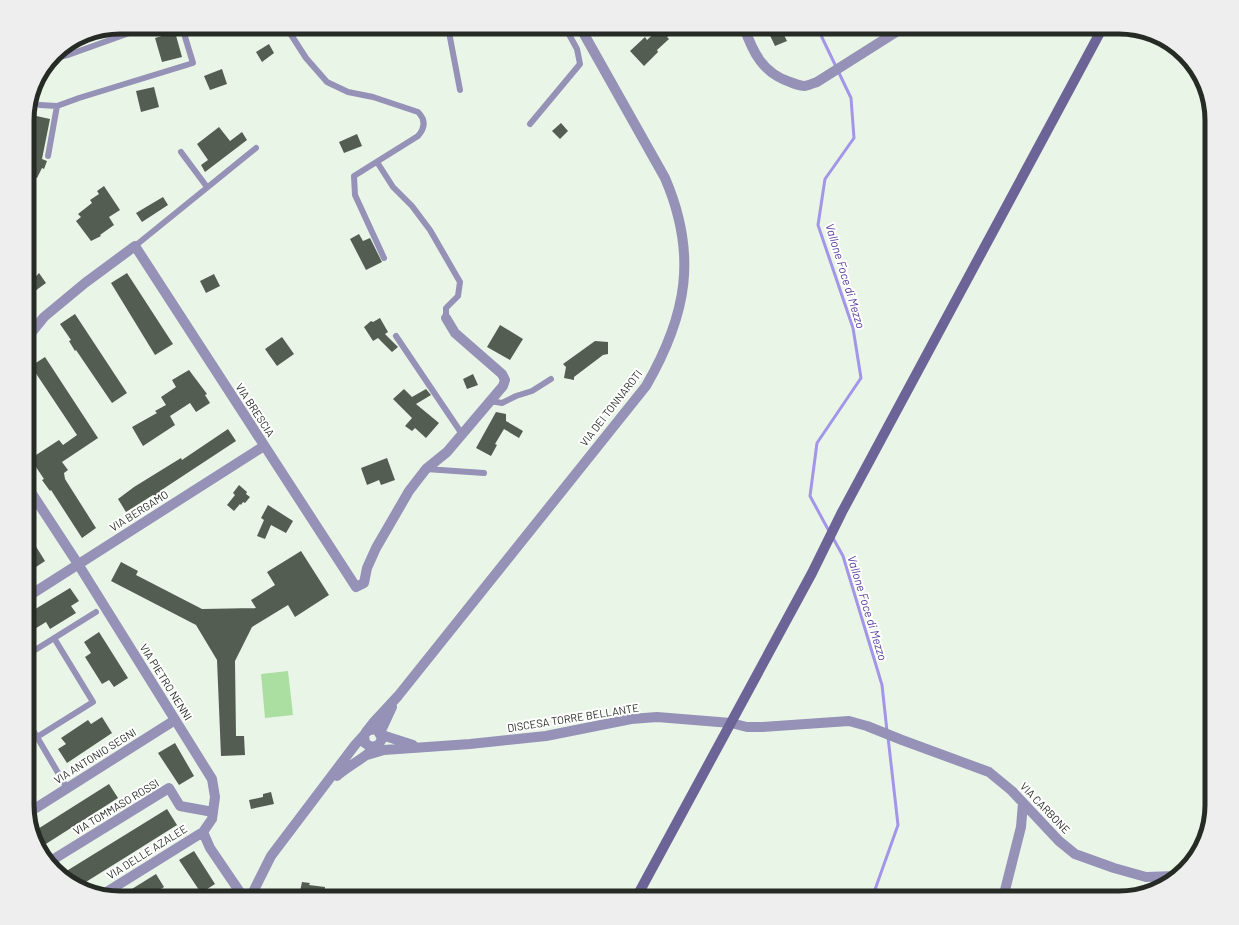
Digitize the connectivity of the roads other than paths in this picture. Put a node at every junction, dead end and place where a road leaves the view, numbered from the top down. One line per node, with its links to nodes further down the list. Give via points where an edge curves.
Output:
1 (126, 34): 10 (lane)
2 (184, 34): 13 (lane, via 193,63)
3 (291, 34): 18 (lane, via 306,58 327,82 348,92 373,97 421,115 424,124 418,136)
4 (449, 34): 11 (lane)
5 (569, 34): 14 (lane, via 577,49 580,64)
6 (584, 34): 37 (street, VIA DEI TONNAROTI, via 671,191 684,247 684,282 679,312 667,345 646,386)
7 (747, 34): 8 (street, via 764,66 776,76 805,86 817,82)
8 (893, 34)
9 (1099, 34): 39 (main road)
10 (62, 56)
11 (460, 90)
12 (40, 105): 13 (lane)
13 (57, 106): 17 (lane)
14 (530, 124)
15 (256, 148): 19 (lane)
16 (181, 152): 19 (lane)
17 (48, 156)
18 (377, 162): 21 (lane, via 354,176 355,195); 22 (lane, via 393,187 412,206 430,230 460,282 458,296 446,308)
19 (207, 187): 20 (lane)
20 (135, 246): 23 (street, via 44,316); 28 (street, VIA BRESCIA)
21 (384, 258)
22 (446, 318): 26 (street, via 455,333 502,374 505,380 503,386)
23 (34, 329)
24 (396, 336): 27 (lane)
25 (551, 379): 26 (lane, via 532,391 502,403)
26 (490, 401): 27 (street)
27 (462, 434): 29 (street, via 447,452)
28 (264, 446): 29 (street, VIA BRESCIA, via 356,587 364,583 367,568 376,548 409,491); 32 (street, VIA BERGAMO)
29 (426, 469): 30 (lane)
30 (484, 473)
31 (34, 497): 32 (street, VIA PIETRO NENNI)
32 (78, 564): 33 (street, VIA BERGAMO); 38 (street, VIA PIETRO NENNI)
33 (34, 592)
34 (96, 612): 35 (lane)
35 (54, 638): 36 (lane); 43 (lane, via 93,702)
36 (34, 651)
37 (398, 696): 41 (street); 42 (street)
38 (175, 720): 46 (street, VIA ANTONIO SEGNI); 50 (street, VIA PIETRO NENNI, via 212,779 215,797)
39 (731, 723): 44 (street, DISCESA TORRE BELLANTE, via 657,717 631,719 509,741); 48 (street, VIA CARBONE, via 762,727 849,721 989,772); 57 (main road)
40 (34, 731): 43 (lane)
41 (365, 733): 42 (street, via 373,729); 45 (street, via 365,743); 47 (street)
42 (381, 734): 44 (street); 45 (street, via 382,740)
43 (38, 737): 46 (lane)
44 (419, 747): 45 (street, DISCESA TORRE BELLANTE)
45 (375, 749): 47 (street, via 345,769)
46 (67, 788): 49 (street, VIA ANTONIO SEGNI)
47 (316, 795): 56 (street, via 271,856)
48 (1023, 803): 53 (street, VIA CARBONE, via 1075,854 1146,877); 58 (street, via 1021,827)
49 (34, 806)
50 (213, 812): 51 (street, VIA PIETRO NENNI, via 212,819); 52 (street, VIA TOMMASO ROSSI, via 180,806 169,788)
51 (203, 832): 54 (street, VIA DELLE AZALEE); 55 (street, via 210,848)
52 (53, 859)
53 (1168, 876)
54 (110, 890)
55 (239, 891)
56 (254, 891)
57 (640, 891)
58 (1005, 891)

